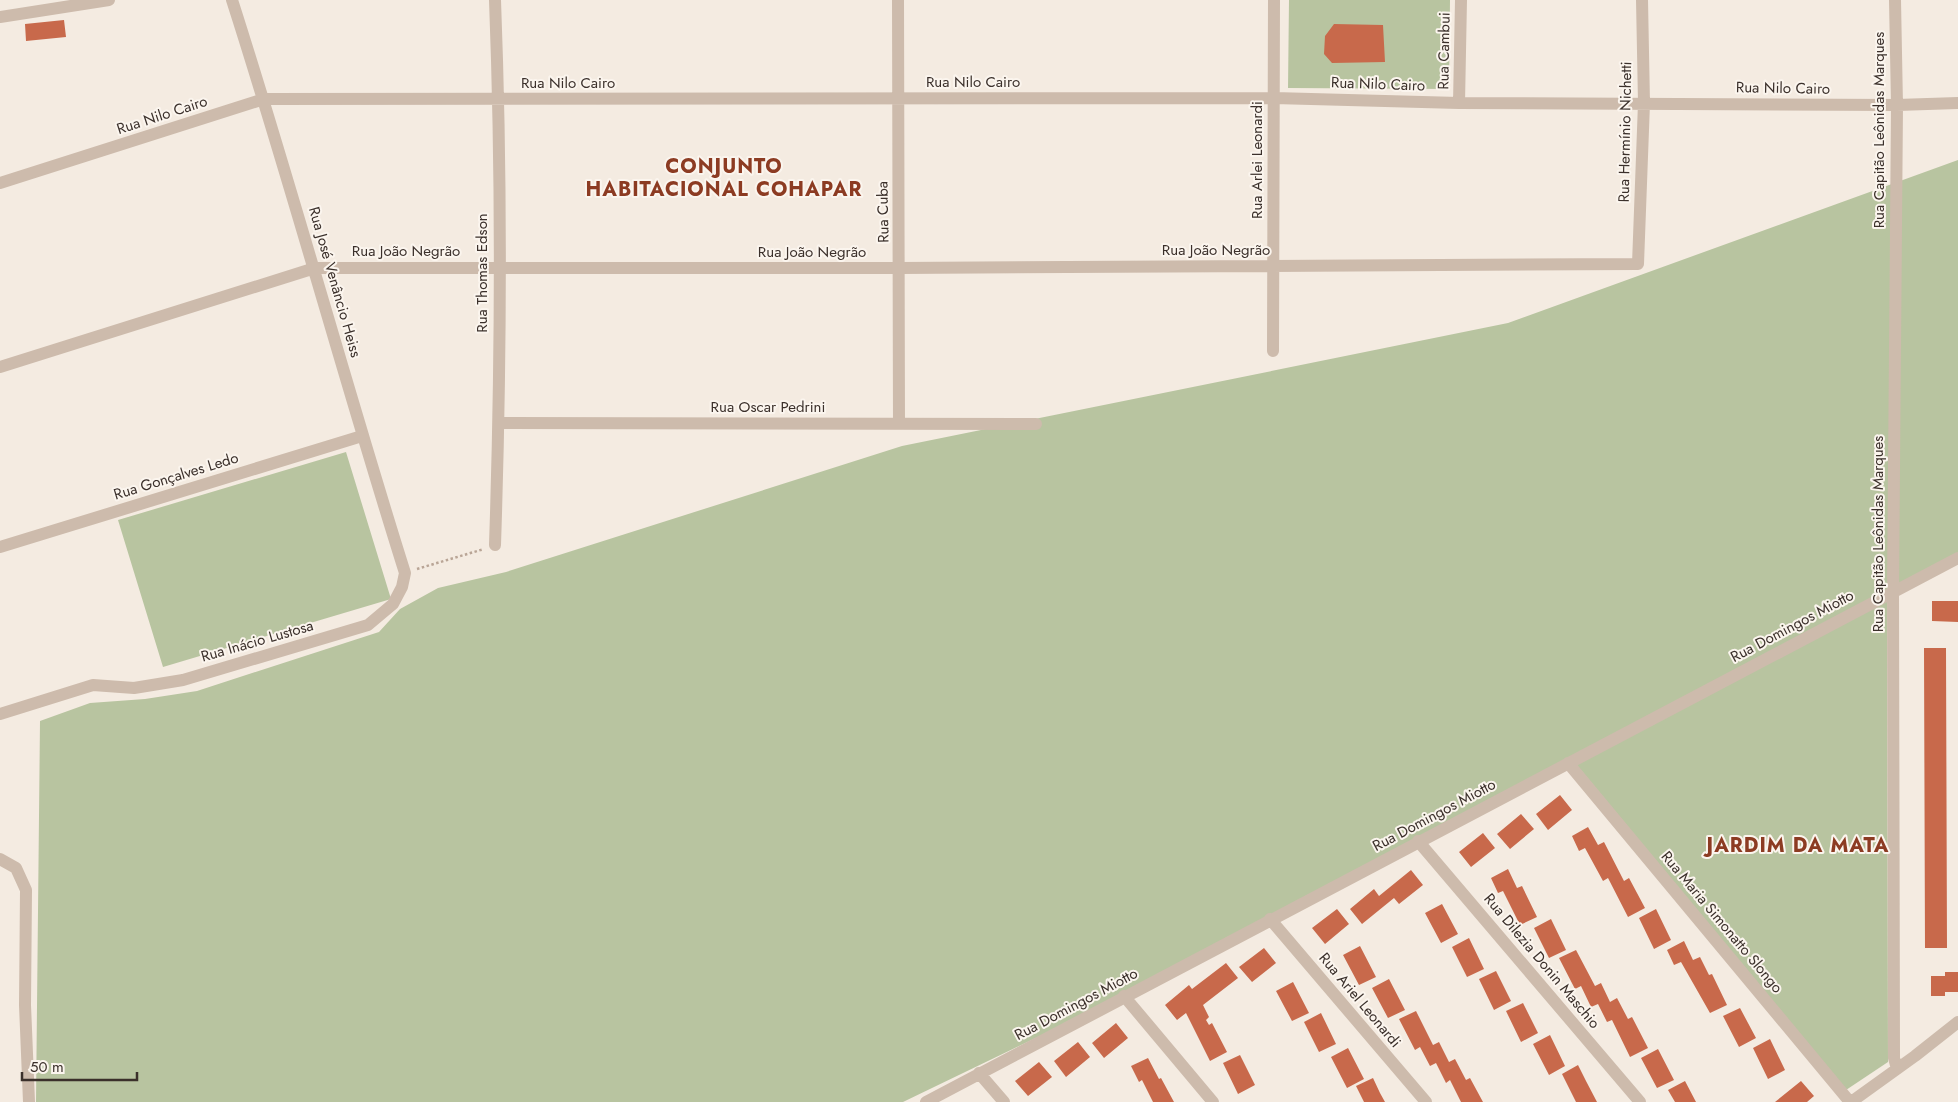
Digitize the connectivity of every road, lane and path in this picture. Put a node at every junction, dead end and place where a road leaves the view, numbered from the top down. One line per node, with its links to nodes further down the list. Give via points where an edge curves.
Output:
1 (109, 0): 9 (street)
2 (232, 0): 11 (street, Rua José Venâncio Heiss)
3 (495, 0): 12 (street, Rua Thomas Edson)
4 (898, 0): 13 (street, Rua Cuba)
5 (1274, 0): 10 (street, Rua Arlei Leonardi)
6 (1461, 0): 14 (street, Rua Cambui)
7 (1642, 0): 15 (street, Rua Hermínio Nichetti)
8 (1895, 0): 17 (street, Rua Capitão Leônidas Marques)
9 (0, 17)
10 (1274, 98): 13 (street, Rua Nilo Cairo); 14 (street, Rua Nilo Cairo); 20 (street, Rua Arlei Leonardi)
11 (264, 99): 12 (street, Rua Nilo Cairo); 18 (street, Rua Nilo Cairo); 21 (street, Rua José Venâncio Heiss)
12 (498, 99): 13 (street, Rua Nilo Cairo); 22 (street, Rua Thomas Edson)
13 (897, 99): 23 (street, Rua Cuba)
14 (1460, 103): 15 (street, Rua Nilo Cairo)
15 (1644, 103): 17 (street, Rua Nilo Cairo); 19 (street, Rua Hermínio Nichetti)
16 (1958, 103): 17 (street, Rua Nilo Cairo)
17 (1897, 106): 34 (street, Rua Capitão Leônidas Marques)
18 (0, 183)
19 (1638, 264): 20 (street, Rua João Negrão)
20 (1273, 266): 23 (street, Rua João Negrão); 24 (street, Rua Arlei Leonardi)
21 (315, 268): 22 (street, Rua João Negrão); 25 (street, Rua João Negrão); 29 (street, Rua José Venâncio Heiss)
22 (499, 268): 23 (street, Rua João Negrão); 26 (street, Rua Thomas Edson)
23 (900, 268): 27 (street, Rua Cuba)
24 (1273, 351)
25 (0, 367)
26 (499, 423): 27 (street, Rua Oscar Pedrini); 30 (street, Rua Thomas Edson)
27 (899, 424): 28 (street, Rua Oscar Pedrini)
28 (1036, 424)
29 (362, 436): 31 (street, Rua Gonçalves Ledo); 33 (street, Rua José Venâncio Heiss)
30 (495, 545): 33 (path)
31 (0, 547)
32 (1958, 558): 34 (street, Rua Domingos Miotto)
33 (405, 573): 35 (street, Rua Inácio Lustosa, via 393,604 368,625 183,680 134,688 93,685)
34 (1893, 591): 36 (street, Rua Domingos Miotto); 42 (street, Rua Capitão Leônidas Marques, via 1894,1058)
35 (0, 714)
36 (1568, 763): 37 (street, Rua Domingos Miotto); 50 (street, Rua Maria Simonatto Slongo)
37 (1418, 841): 39 (street, Rua Domingos Miotto); 49 (street, Rua Dilezia Donin Maschio)
38 (0, 859): 44 (street, via 16,868 26,890 25,1005)
39 (1270, 919): 40 (street, Rua Domingos Miotto); 48 (street, Rua Ariel Leonardi)
40 (1124, 996): 43 (street, Rua Domingos Miotto); 47 (street)
41 (1958, 1022): 42 (street)
42 (1897, 1069): 50 (street)
43 (979, 1073): 45 (street, Rua Domingos Miotto); 46 (street)
44 (29, 1102)
45 (926, 1102)
46 (1004, 1102)
47 (1213, 1102)
48 (1426, 1102)
49 (1640, 1102)
50 (1850, 1102)

